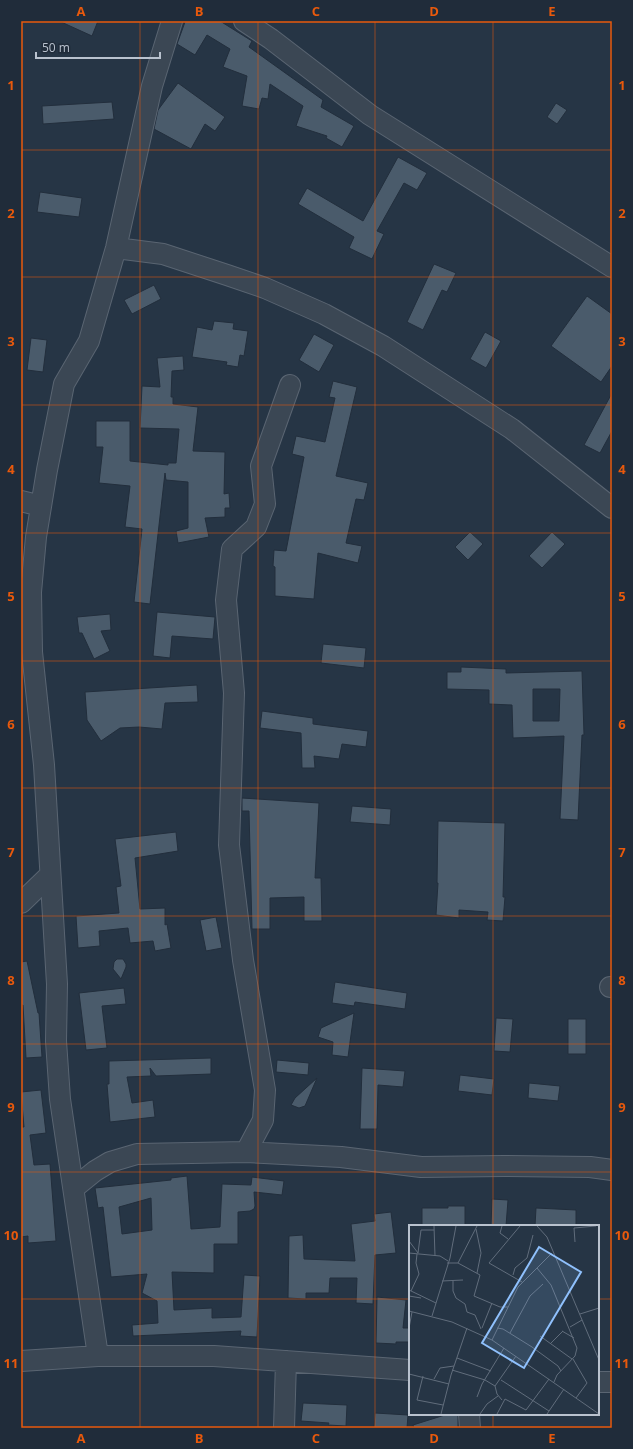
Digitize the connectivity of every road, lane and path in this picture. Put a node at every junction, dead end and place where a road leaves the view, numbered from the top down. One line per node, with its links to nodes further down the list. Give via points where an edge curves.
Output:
1 (172, 21): 3 (street, via 152,86)
2 (244, 21): 4 (street, via 370,116)
3 (116, 248): 7 (street, via 89,341 64,384); 8 (street, via 163,254 265,288 324,314 383,346 512,429)
4 (612, 267)
5 (290, 385): 11 (street, via 261,466 265,504 256,527 232,549 226,600 234,693 229,845 243,960 265,1090 264,1120)
6 (21, 500): 7 (street)
7 (42, 506): 9 (street, via 30,592 32,652 44,765)
8 (612, 508)
9 (50, 875): 10 (street); 13 (street, via 57,984 56,1041 60,1099)
10 (21, 903)
11 (246, 1152): 12 (street, via 341,1157 421,1167 590,1167); 13 (street, via 137,1154 110,1162)
12 (612, 1170)
13 (74, 1188): 14 (street)
14 (98, 1356): 15 (street); 16 (street, via 214,1356)
15 (21, 1361)
16 (286, 1361): 17 (street); 21 (street)
17 (409, 1370)
18 (599, 1382): 19 (street)
19 (612, 1382)
20 (469, 1415): 22 (street)
21 (284, 1428)
22 (470, 1428)

